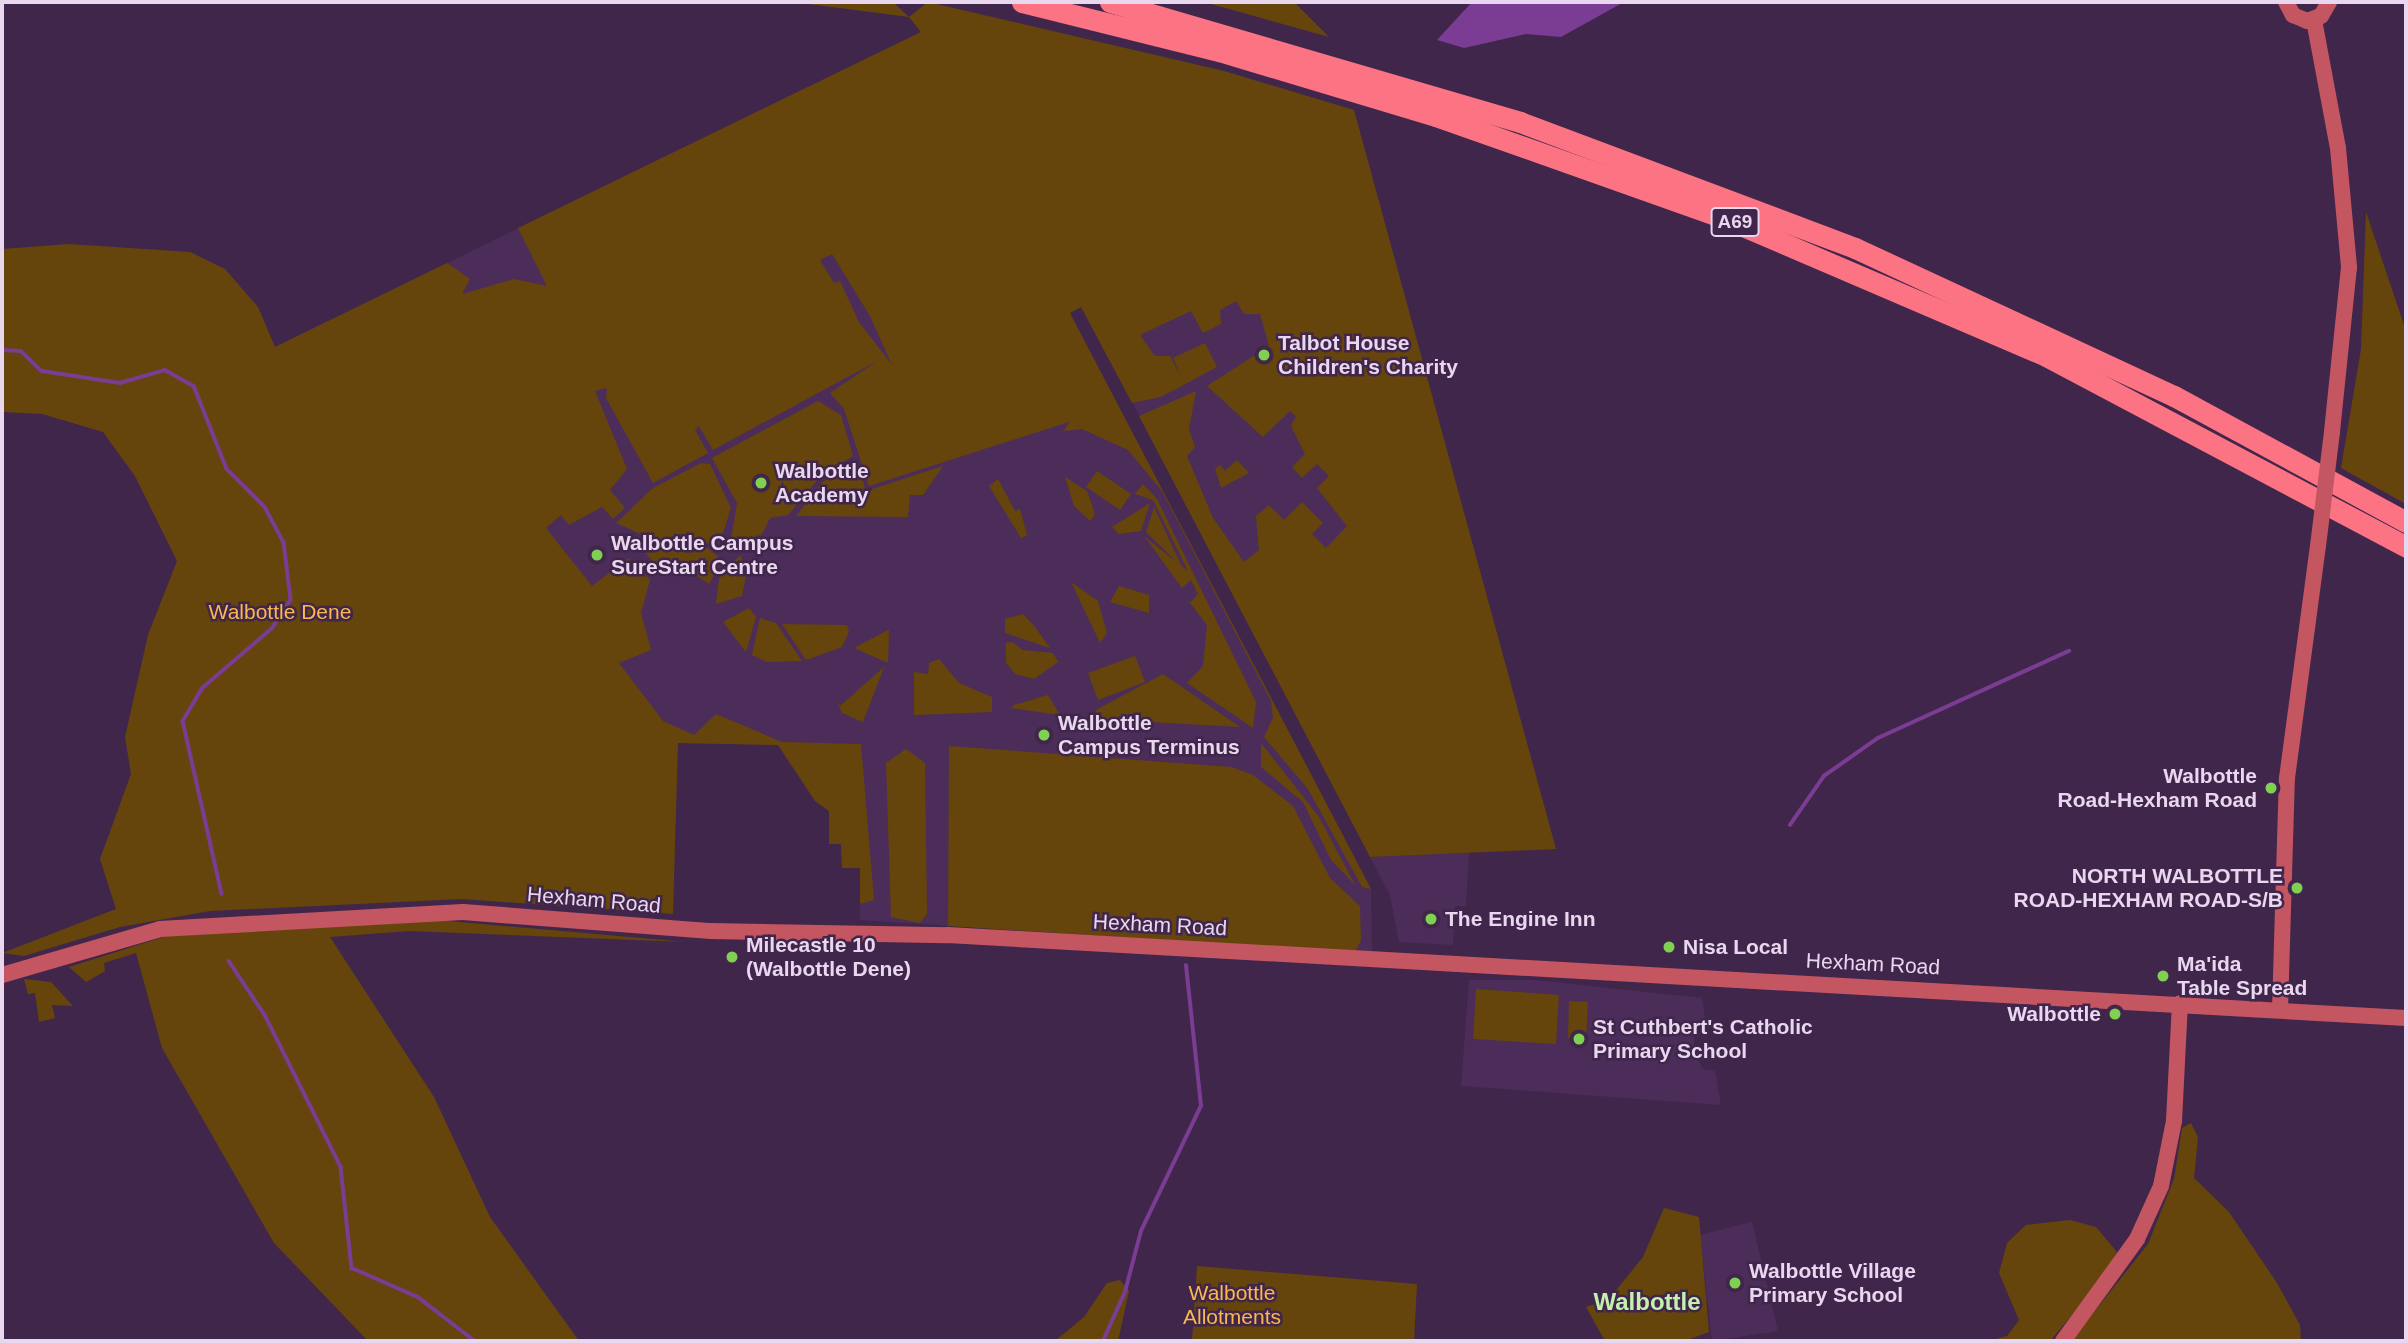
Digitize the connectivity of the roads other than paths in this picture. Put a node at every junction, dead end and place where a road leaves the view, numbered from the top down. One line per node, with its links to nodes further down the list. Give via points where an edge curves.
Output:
1 (1022, 2): 7 (highway, A69, via 1219,51 1436,116 1729,220 2046,356)
2 (1110, 2): 6 (highway, A69, via 1520,122 1855,248 2174,396)
3 (2286, 2): 5 (main road, via 2299,19)
4 (2329, 2): 5 (main road)
5 (2314, 20): 10 (main road, bridge, via 2338,148 2349,267 2287,778)
6 (2406, 522)
7 (2406, 547)
8 (2, 975): 9 (main road, Hexham Road, via 139,932 192,925 463,912 711,931 948,935)
9 (2180, 1003): 10 (main road, Hexham Road); 12 (main road, via 2174,1121 2161,1186 2137,1239)
10 (2280, 1010): 11 (main road, Hexham Road)
11 (2406, 1018)
12 (2063, 1341)

